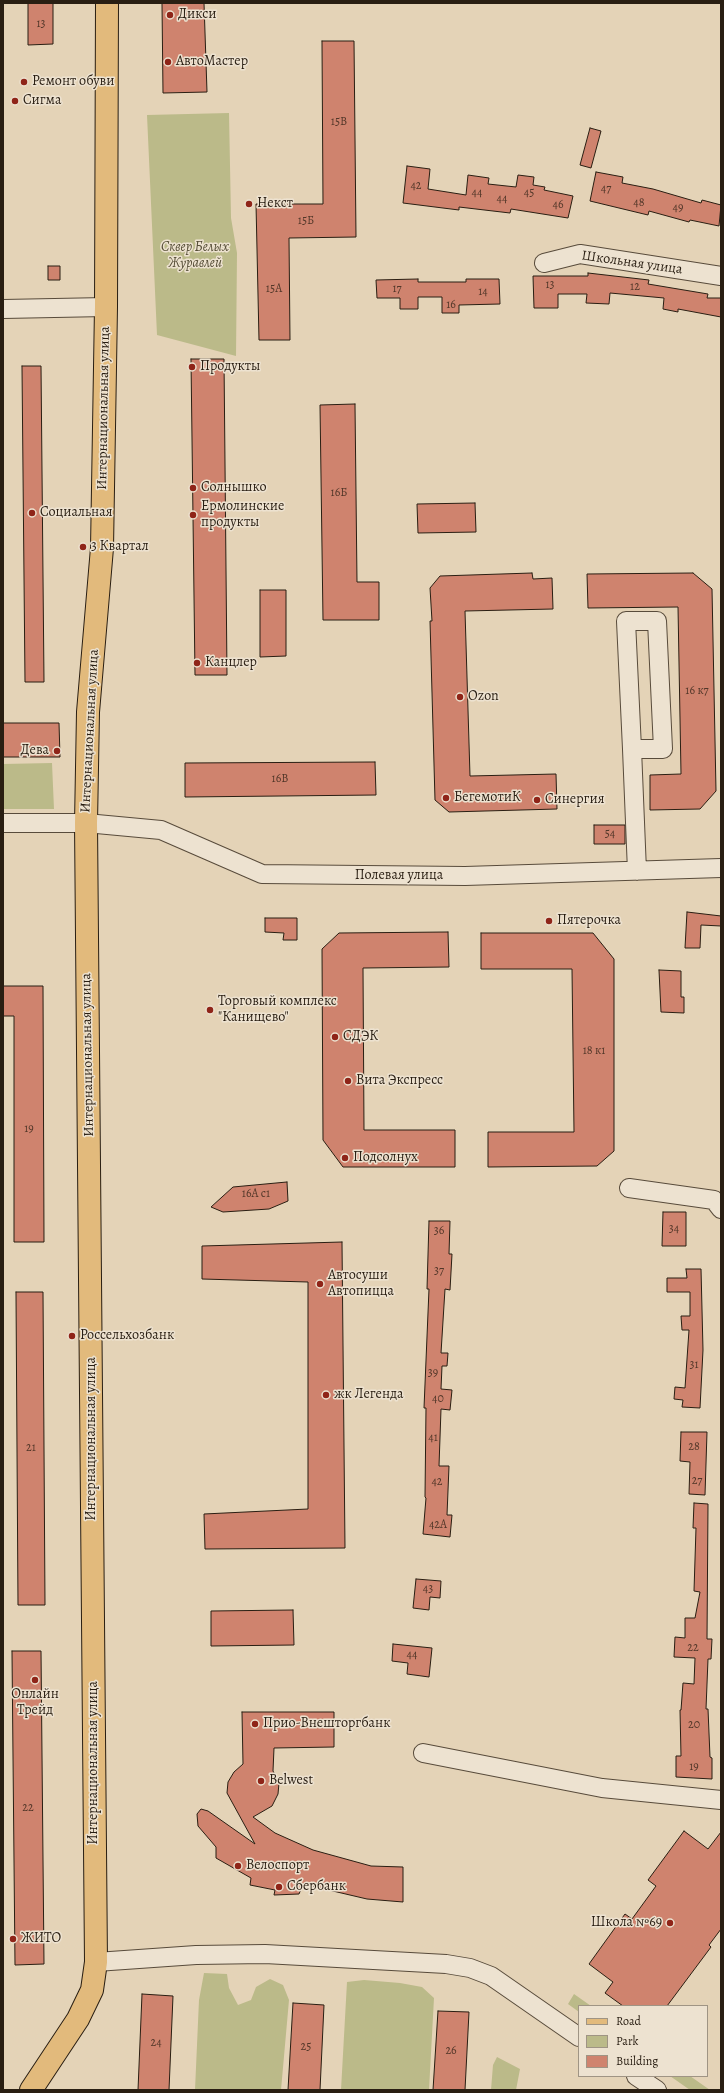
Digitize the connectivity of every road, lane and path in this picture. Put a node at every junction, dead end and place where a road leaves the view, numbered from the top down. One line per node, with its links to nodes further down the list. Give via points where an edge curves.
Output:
1 (107, 3): 4 (main road, Интернациональная улица)
2 (544, 262): 3 (street, Школьная улица, via 580,254)
3 (721, 276)
4 (106, 307): 5 (street); 8 (main road, Интернациональная улица, via 102,548 88,712)
5 (3, 309)
6 (632, 749): 6 (street, via 626,621 657,621 663,750); 10 (street)
7 (3, 823): 8 (street, Полевая улица)
8 (86, 823): 10 (street, Полевая улица, via 161,830 262,874 457,876); 15 (main road, Интернациональная улица)
9 (721, 868): 10 (street, Полевая улица)
10 (637, 871)
11 (629, 1188): 12 (street, via 714,1200)
12 (721, 1209)
13 (423, 1752): 14 (street, via 602,1788)
14 (721, 1800)
15 (96, 1962): 16 (street, via 196,1954 265,1954 446,1964 470,1968 491,1976); 18 (main road, Интернациональная улица, via 92,1990 78,2020)
16 (578, 2036)
17 (637, 2077): 19 (street)
18 (31, 2090)
19 (656, 2090)

